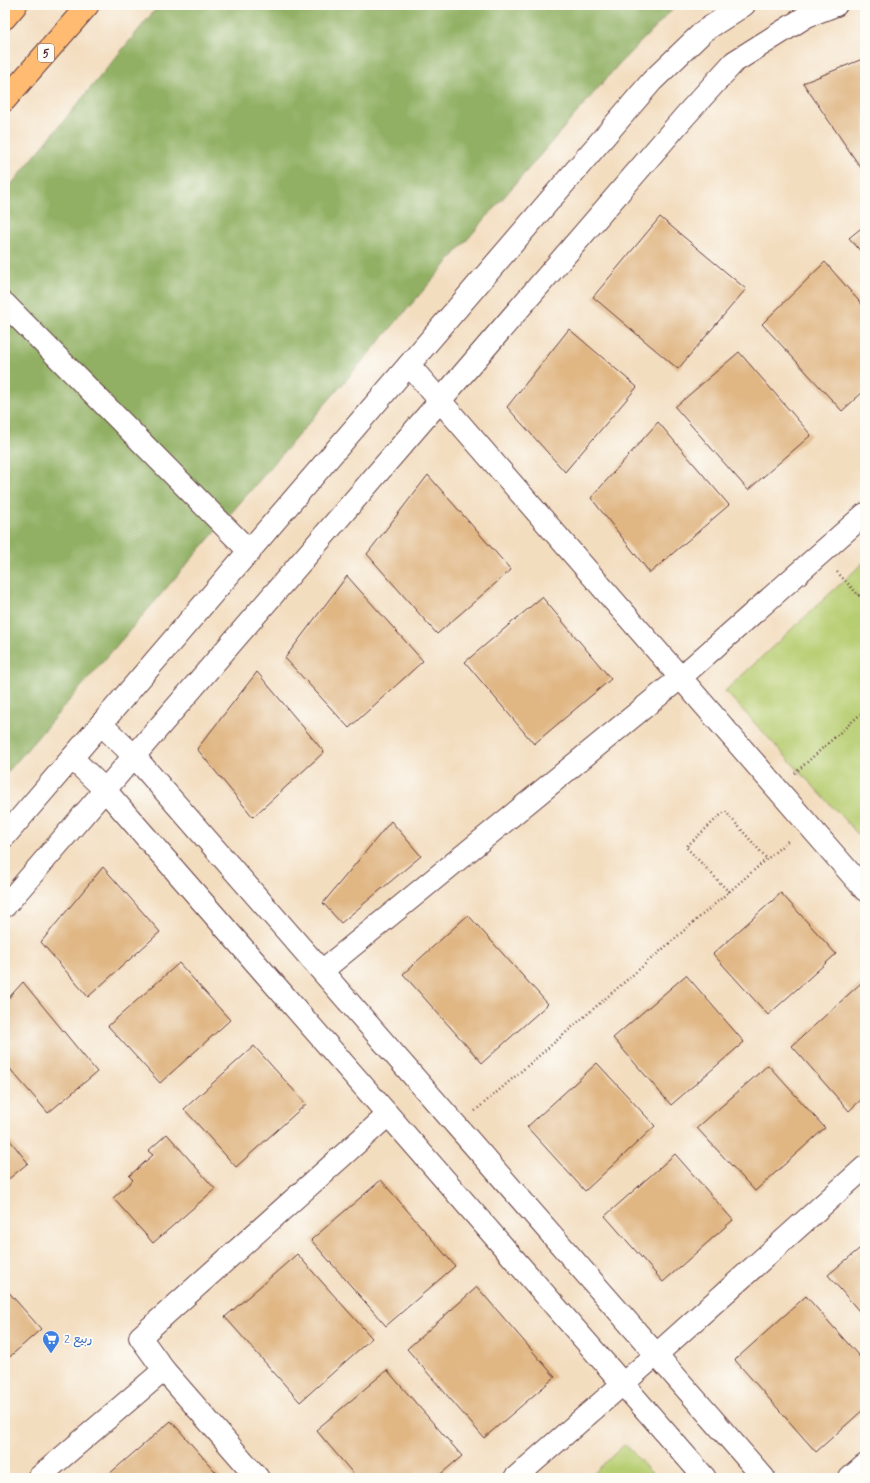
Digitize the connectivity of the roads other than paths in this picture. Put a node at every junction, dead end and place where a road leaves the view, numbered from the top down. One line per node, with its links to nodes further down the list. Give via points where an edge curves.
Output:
1 (16, 5): 5 (highway)
2 (88, 5): 6 (highway, 5)
3 (744, 5): 8 (street, via 704,31 652,81)
4 (836, 5): 9 (street, via 807,16 734,62)
5 (5, 18)
6 (5, 100)
7 (5, 304): 11 (street)
8 (408, 365): 9 (street); 11 (street)
9 (440, 400): 12 (street); 14 (street)
10 (865, 514): 12 (street)
11 (250, 552): 13 (street)
12 (680, 678): 18 (street); 20 (street)
13 (101, 724): 14 (street); 15 (street)
14 (134, 756): 16 (street); 20 (street)
15 (72, 758): 16 (street); 17 (street)
16 (105, 790): 19 (street); 21 (street)
17 (5, 836)
18 (865, 890)
19 (5, 906)
20 (322, 970): 23 (street)
21 (388, 1115): 24 (street, via 140,1337); 25 (street)
22 (865, 1167): 23 (street)
23 (657, 1354): 25 (street); 31 (street)
24 (164, 1370): 27 (street); 28 (street)
25 (624, 1383): 29 (street); 30 (street)
26 (865, 1465): 32 (street)
27 (38, 1478)
28 (258, 1478)
29 (515, 1478)
30 (705, 1478)
31 (764, 1478)
32 (850, 1478)

